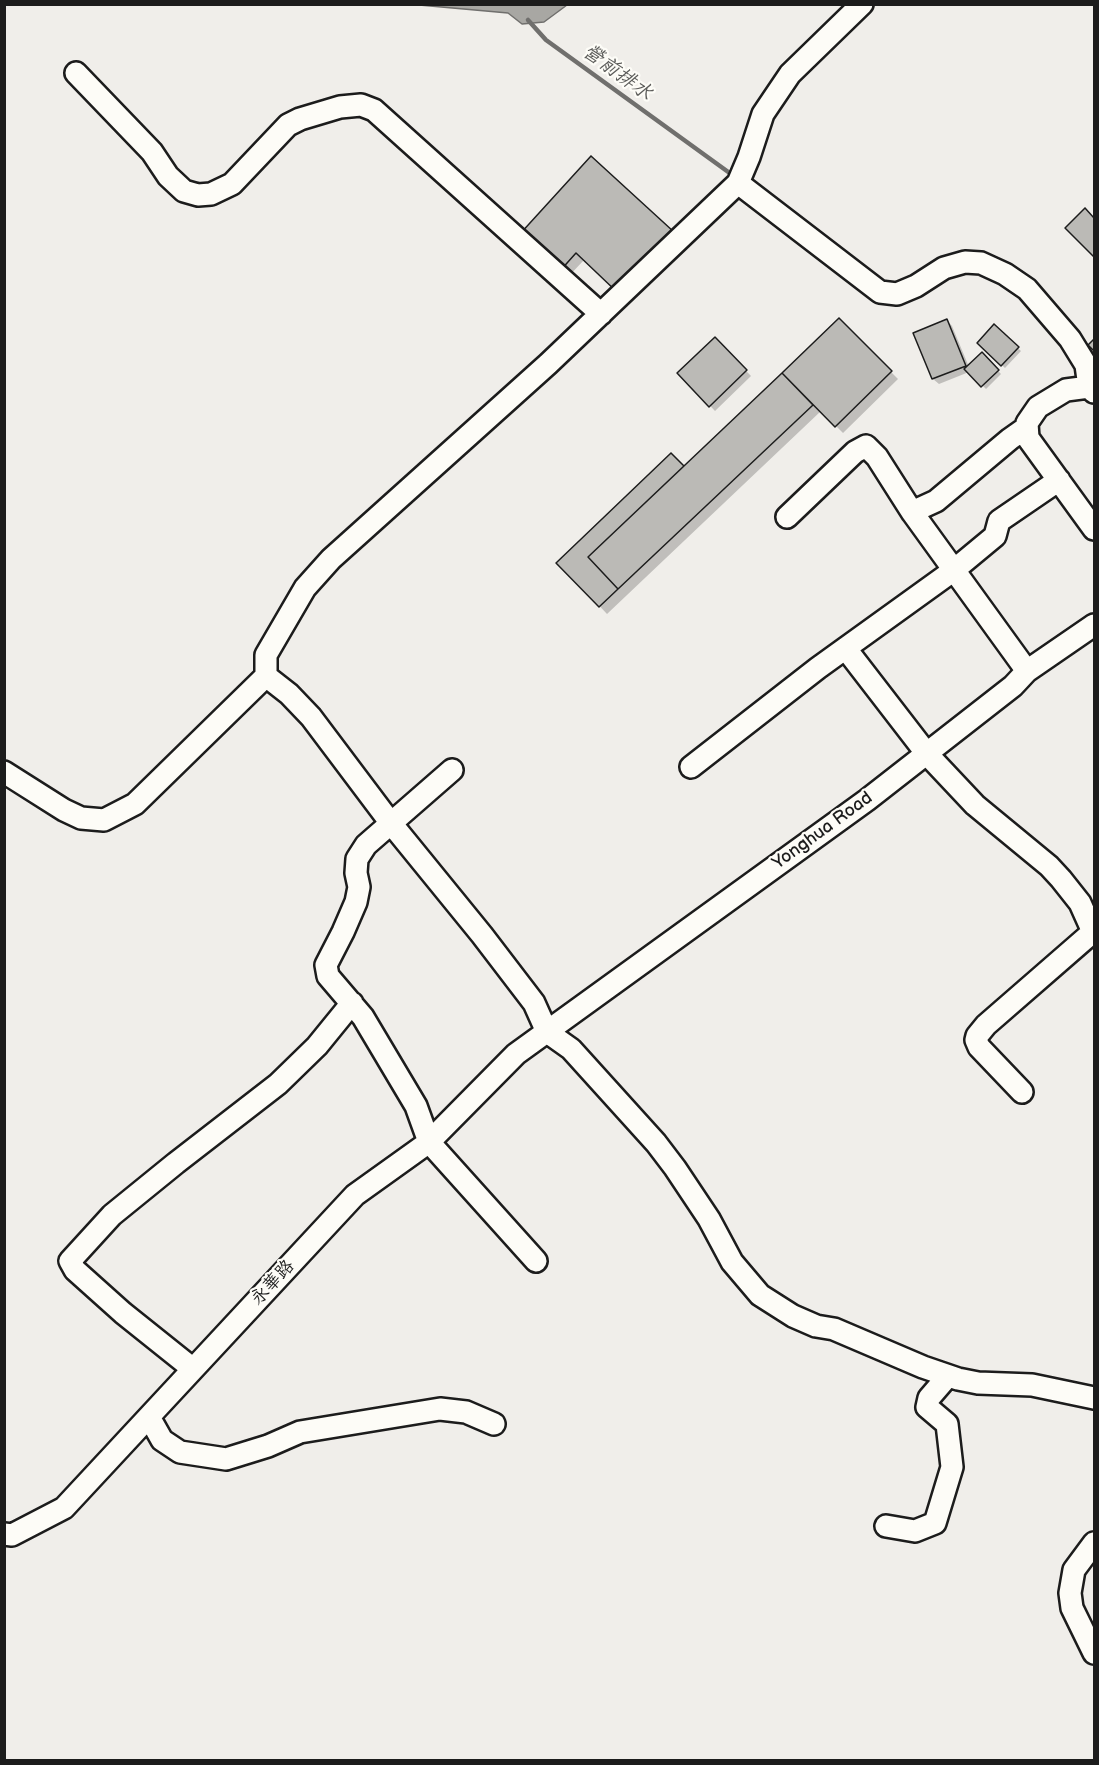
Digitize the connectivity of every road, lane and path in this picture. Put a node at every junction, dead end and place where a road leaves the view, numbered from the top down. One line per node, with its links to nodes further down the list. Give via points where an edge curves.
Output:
1 (861, 4): 3 (street, via 790,74 763,114)
2 (76, 73): 4 (street, via 152,152 168,176 184,191 198,195 211,194 232,184 288,124 340,107 361,105 374,110)
3 (738, 183): 4 (street); 5 (street, via 880,292 897,294 944,268 965,262 981,263 1005,274 1027,289 1070,339 1086,365)
4 (602, 314): 15 (street, via 331,559 305,588 266,655)
5 (1093, 388): 6 (street, via 1066,390 1038,407)
6 (1027, 427): 7 (street, via 1028,438); 8 (street, via 936,501)
7 (1059, 480): 10 (street); 11 (street, via 999,521 995,536)
8 (912, 512): 9 (street, via 866,446); 11 (street)
9 (787, 516)
10 (1095, 529)
11 (954, 570): 13 (street); 14 (street)
12 (1095, 625): 14 (street, Yonghua Road)
13 (846, 649): 16 (street); 17 (street)
14 (1027, 671): 16 (street, Yonghua Road)
15 (266, 676): 19 (street, via 135,804 104,819 81,818); 20 (street, via 311,717)
16 (927, 754): 21 (street, via 975,805 1049,866 1080,903); 23 (street, Yonghua Road)
17 (691, 767)
18 (452, 770): 20 (street)
19 (4, 772)
20 (390, 822): 22 (street, via 357,859 356,902 326,965 328,976); 23 (street, via 534,1003)
21 (1094, 932): 24 (street, via 977,1036 979,1047)
22 (352, 1003): 25 (street, via 416,1106); 27 (street, via 317,1046 278,1084 112,1215 70,1261 123,1314)
23 (547, 1032): 25 (street, 永華路, via 516,1054); 28 (street, via 571,1050 656,1143 709,1219 732,1262 760,1295 816,1326 834,1329)
24 (1022, 1092)
25 (429, 1142): 26 (street); 27 (street, 永華路, via 355,1195)
26 (536, 1261)
27 (193, 1369): 30 (street, 永華路)
28 (948, 1376): 29 (street, via 978,1383 1032,1385); 32 (street, via 928,1398 927,1407 947,1424 952,1467 935,1523 915,1531)
29 (1095, 1398)
30 (149, 1417): 31 (street, via 162,1440 180,1452 226,1459 300,1432 440,1409 466,1412); 33 (street, 永華路, via 64,1508 12,1535)
31 (494, 1424)
32 (886, 1526)
33 (4, 1534)
34 (1095, 1543): 35 (street, via 1074,1570 1070,1593 1072,1608)
35 (1095, 1653)

